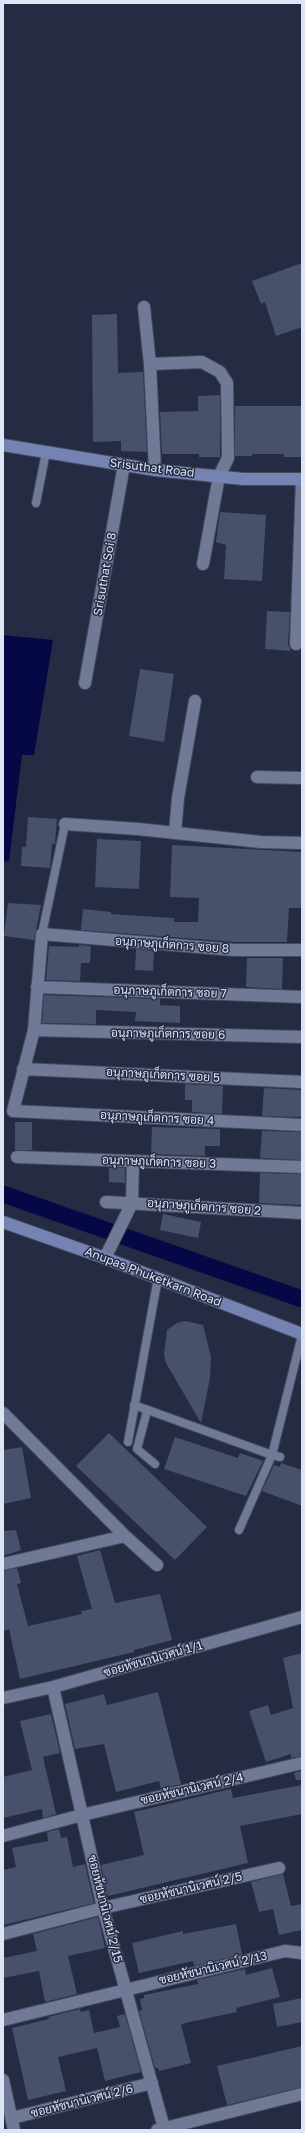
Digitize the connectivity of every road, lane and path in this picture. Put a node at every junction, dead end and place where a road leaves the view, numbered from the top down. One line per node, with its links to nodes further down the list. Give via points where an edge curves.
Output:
1 (144, 306): 2 (street)
2 (150, 364): 6 (street); 7 (street, via 202,362 220,372 227,383 228,458)
3 (3, 445): 4 (street, Srisuthat Road)
4 (46, 452): 5 (street, Srisuthat Road); 9 (lane)
5 (124, 465): 6 (street, Srisuthat Road); 12 (street, Srisuthat Soi 8)
6 (155, 470): 7 (street, Srisuthat Road)
7 (219, 476): 8 (street, Srisuthat Road, via 243,479); 10 (street)
8 (302, 479): 11 (street)
9 (36, 504)
10 (203, 564)
11 (296, 644)
12 (86, 683)
13 (195, 701): 17 (street)
14 (256, 777): 15 (street)
15 (302, 778)
16 (65, 824): 17 (street); 19 (lane)
17 (174, 832): 18 (street, via 261,842)
18 (302, 843)
19 (42, 934): 20 (street, อนุภาษภูเก็ตการ ซอย 8, via 235,950); 21 (street)
20 (302, 950)
21 (37, 987): 22 (street, อนุภาษภูเก็ตการ ซอย 7); 23 (street)
22 (302, 997)
23 (34, 1030): 24 (street, อนุภาษภูเก็ตการ ซอย 6); 25 (street)
24 (302, 1037)
25 (24, 1069): 26 (street, อนุภาษภูเก็ตการ ซอย 5); 27 (street, อนุภาษภูเก็ตการ ซอย 4, via 13,1111)
26 (302, 1082)
27 (302, 1125)
28 (17, 1157): 29 (street, อนุภาษภูเก็ตการ ซอย 3)
29 (133, 1161): 30 (street, อนุภาษภูเก็ตการ ซอย 3); 32 (street)
30 (302, 1168)
31 (106, 1202): 32 (street, อนุภาษภูเก็ตการ ซอย 2)
32 (132, 1203): 33 (street, อนุภาษภูเก็ตการ ซอย 2); 35 (street)
33 (302, 1213)
34 (3, 1222): 35 (street, Anupas Phuketkarn Road)
35 (105, 1258): 36 (street, Anupas Phuketkarn Road)
36 (158, 1278): 37 (street, Anupas Phuketkarn Road); 38 (lane)
37 (302, 1334): 42 (lane)
38 (134, 1405): 39 (lane); 41 (lane)
39 (147, 1411): 42 (lane); 43 (lane, via 137,1449)
40 (3, 1413): 45 (street)
41 (128, 1442)
42 (276, 1456): 44 (lane)
43 (156, 1464)
44 (239, 1530)
45 (125, 1536): 46 (street); 47 (street)
46 (3, 1564)
47 (157, 1564)
48 (302, 1617): 49 (street, ซอยหัชนานิเวศน์ 1/1)
49 (53, 1687): 50 (street, ซอยหัชนานิเวศน์ 1/1); 52 (street, ซอยหัชนานิเวศน์ 2/15)
50 (3, 1698)
51 (302, 1763): 52 (street, ซอยหัชนานิเวศน์ 2/4)
52 (82, 1815): 53 (street, ซอยหัชนานิเวศน์ 2/4); 55 (street, ซอยหัชนานิเวศน์ 2/15)
53 (3, 1836)
54 (279, 1868): 55 (street, ซอยหัชนานิเวศน์ 2/5)
55 (103, 1908): 56 (street, ซอยหัชนานิเวศน์ 2/5); 58 (street, ซอยหัชนานิเวศน์ 2/15)
56 (3, 1934)
57 (302, 1953): 58 (street, ซอยหัชนานิเวศน์ 2/13, via 285,1950)
58 (125, 1989): 59 (street, ซอยหัชนานิเวศน์ 2/13); 61 (street, ซอยหัชนานิเวศน์ 2/15)
59 (3, 2020)
60 (3, 2080): 63 (street)
61 (152, 2083): 63 (street, ซอยหัชนานิเวศน์ 2/6); 64 (street, ซอยหัชนานิเวศน์ 2/15)
62 (302, 2094): 64 (street)
63 (13, 2124)
64 (160, 2129)

